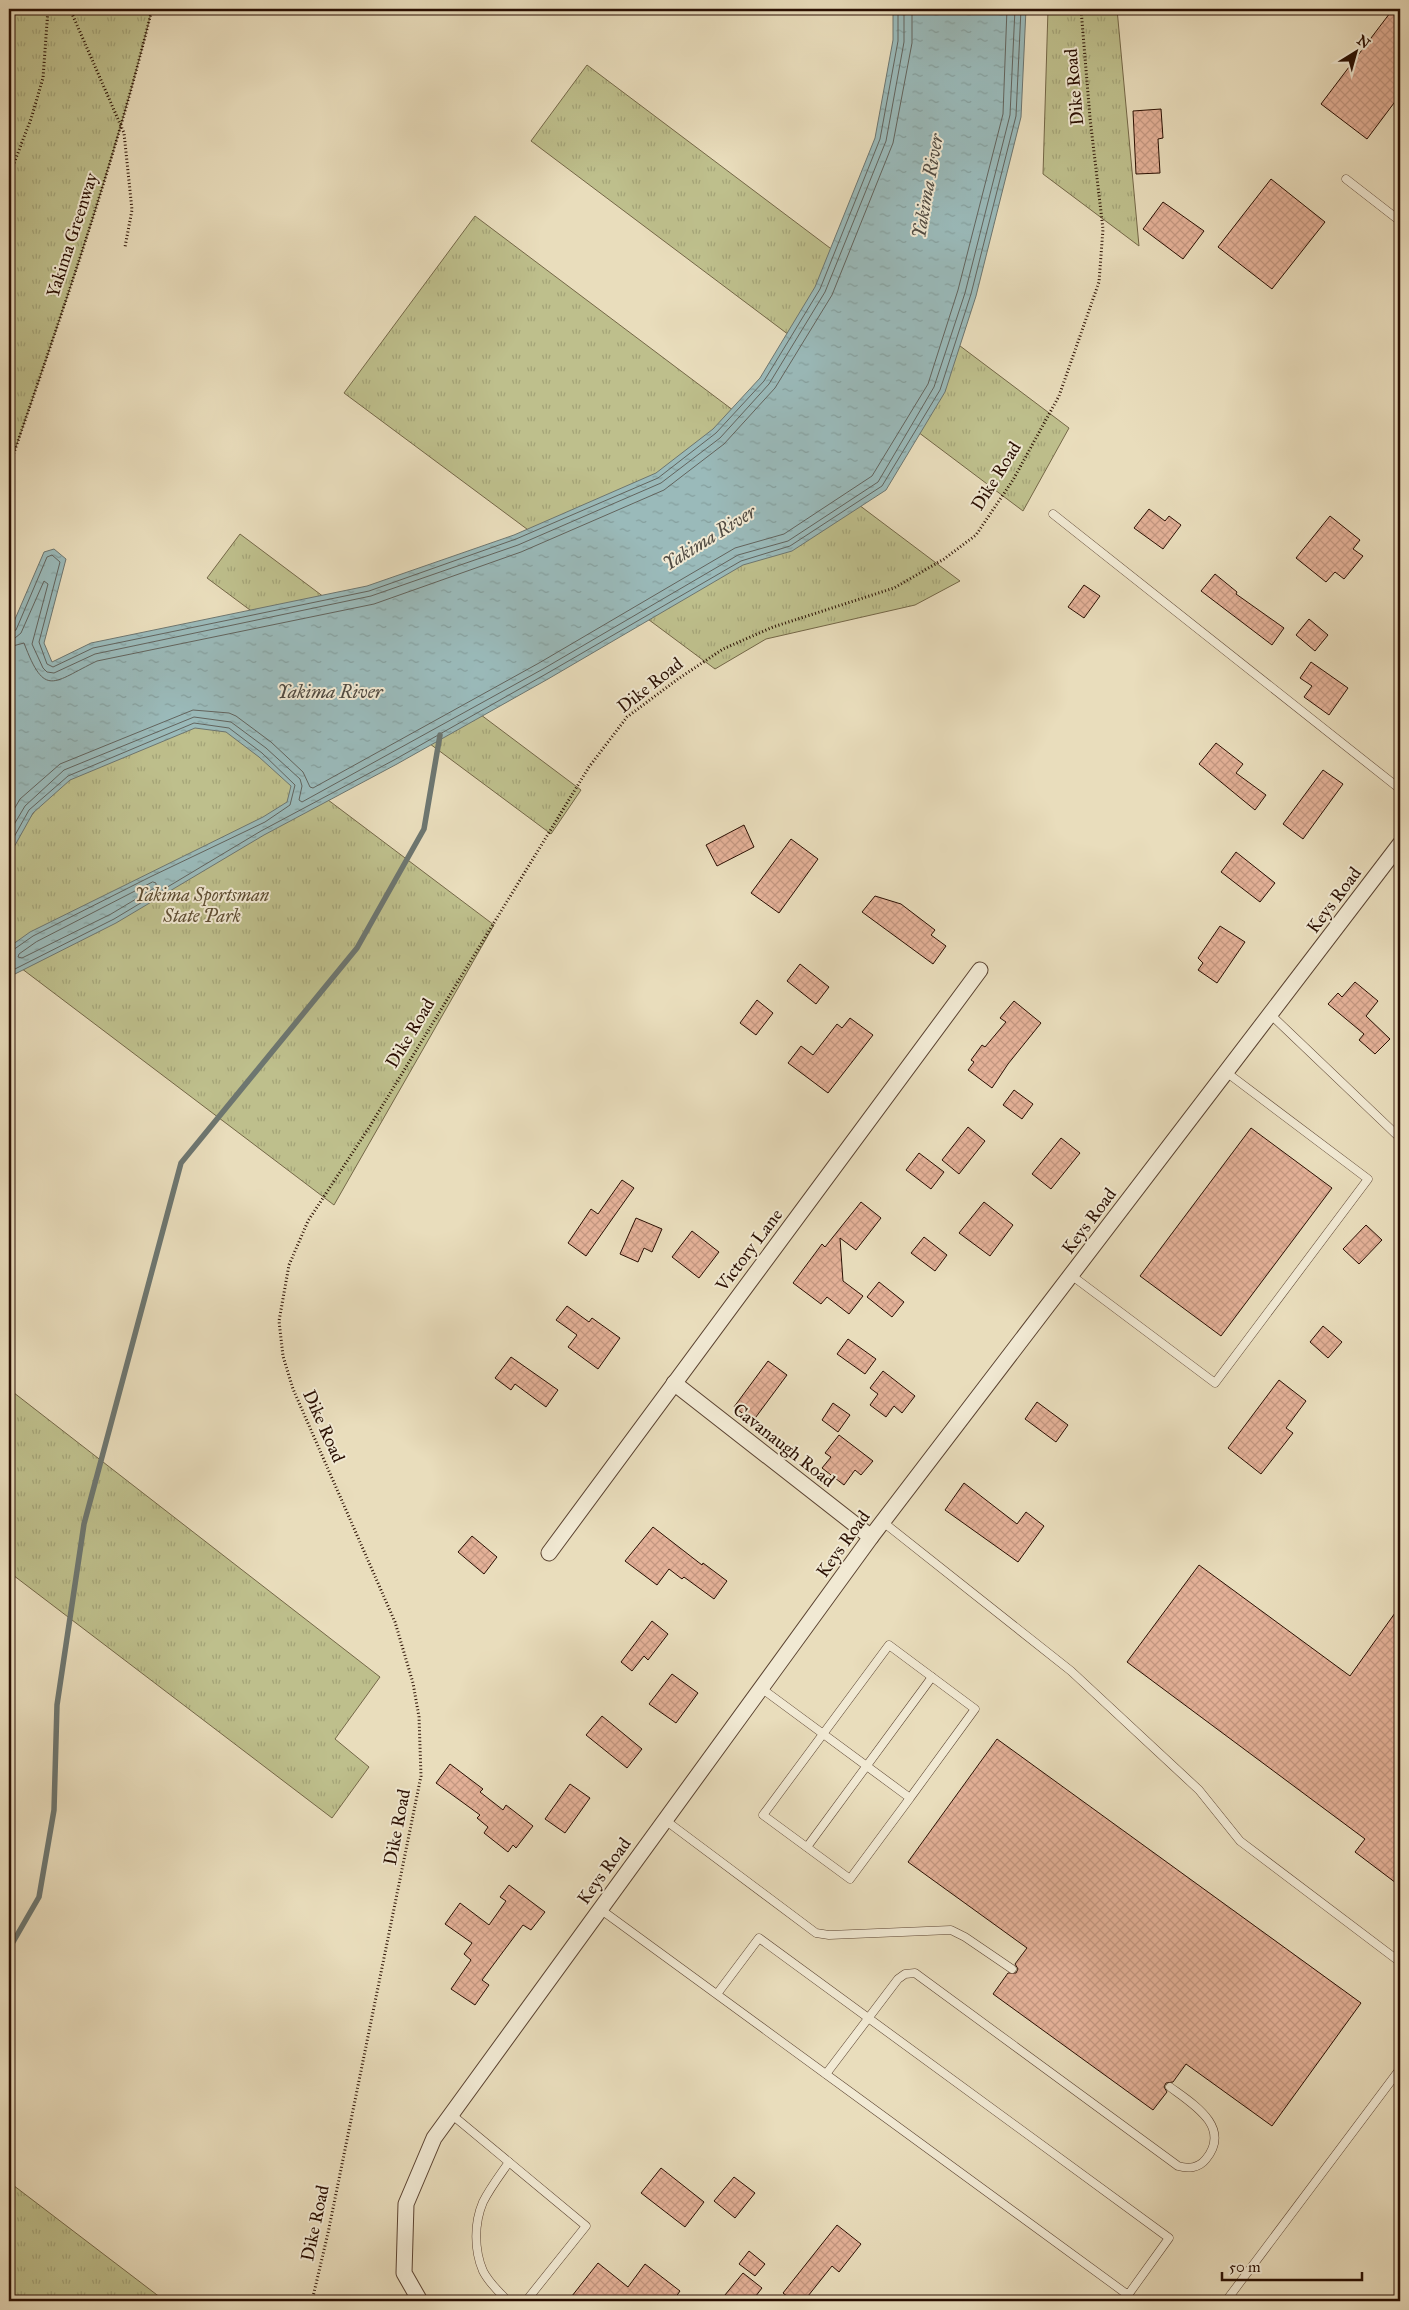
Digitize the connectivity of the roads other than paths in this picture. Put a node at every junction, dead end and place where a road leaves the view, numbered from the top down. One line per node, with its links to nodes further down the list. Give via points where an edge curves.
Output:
1 (1346, 179): 2 (lane)
2 (1400, 221)
3 (1053, 514): 4 (lane)
4 (1400, 789)
5 (1400, 844): 7 (street, Keys Road)
6 (980, 970): 11 (street, Victory Lane)
7 (1270, 1014): 8 (street, Keys Road); 9 (lane)
8 (1226, 1072): 10 (street, Keys Road); 10 (lane, via 1368,1179 1215,1383)
9 (1400, 1138)
10 (1071, 1275): 12 (street, Keys Road)
11 (674, 1383): 13 (street, Cavanaugh Road); 14 (street, Victory Lane)
12 (882, 1522): 13 (street, Keys Road); 23 (lane, via 1071,1671 1199,1790 1240,1841)
13 (871, 1537): 16 (street, Keys Road)
14 (550, 1553)
15 (932, 1677): 17 (lane, via 889,1645); 18 (lane); 19 (lane, via 976,1709)
16 (761, 1688): 17 (lane); 20 (street, Keys Road)
17 (823, 1734): 18 (lane); 21 (lane, via 763,1816)
18 (867, 1766): 19 (lane); 21 (lane)
19 (910, 1798): 21 (lane, via 850,1879)
20 (665, 1820): 22 (street, Keys Road); 24 (lane, via 816,1932 829,1935 952,1930)
21 (807, 1847)
22 (600, 1909): 25 (lane); 30 (street, Keys Road)
23 (1400, 1962)
24 (1012, 1969)
25 (717, 1994): 26 (lane, via 759,1938); 28 (lane)
26 (868, 2018): 28 (lane); 28 (lane, via 1169,2238 1128,2295); 29 (lane, via 898,1978 915,1974 1178,2166 1188,2169 1202,2163 1212,2151 1215,2139 1212,2126 1200,2109)
27 (1400, 2069): 35 (lane)
28 (826, 2074)
29 (1170, 2087)
30 (451, 2114): 31 (lane); 32 (street, Keys Road, via 434,2138 406,2204 404,2273)
31 (509, 2162): 33 (lane, via 483,2202 476,2224 483,2270); 34 (lane, via 586,2226)
32 (420, 2301)
33 (508, 2301)
34 (526, 2301)
35 (1226, 2301)

